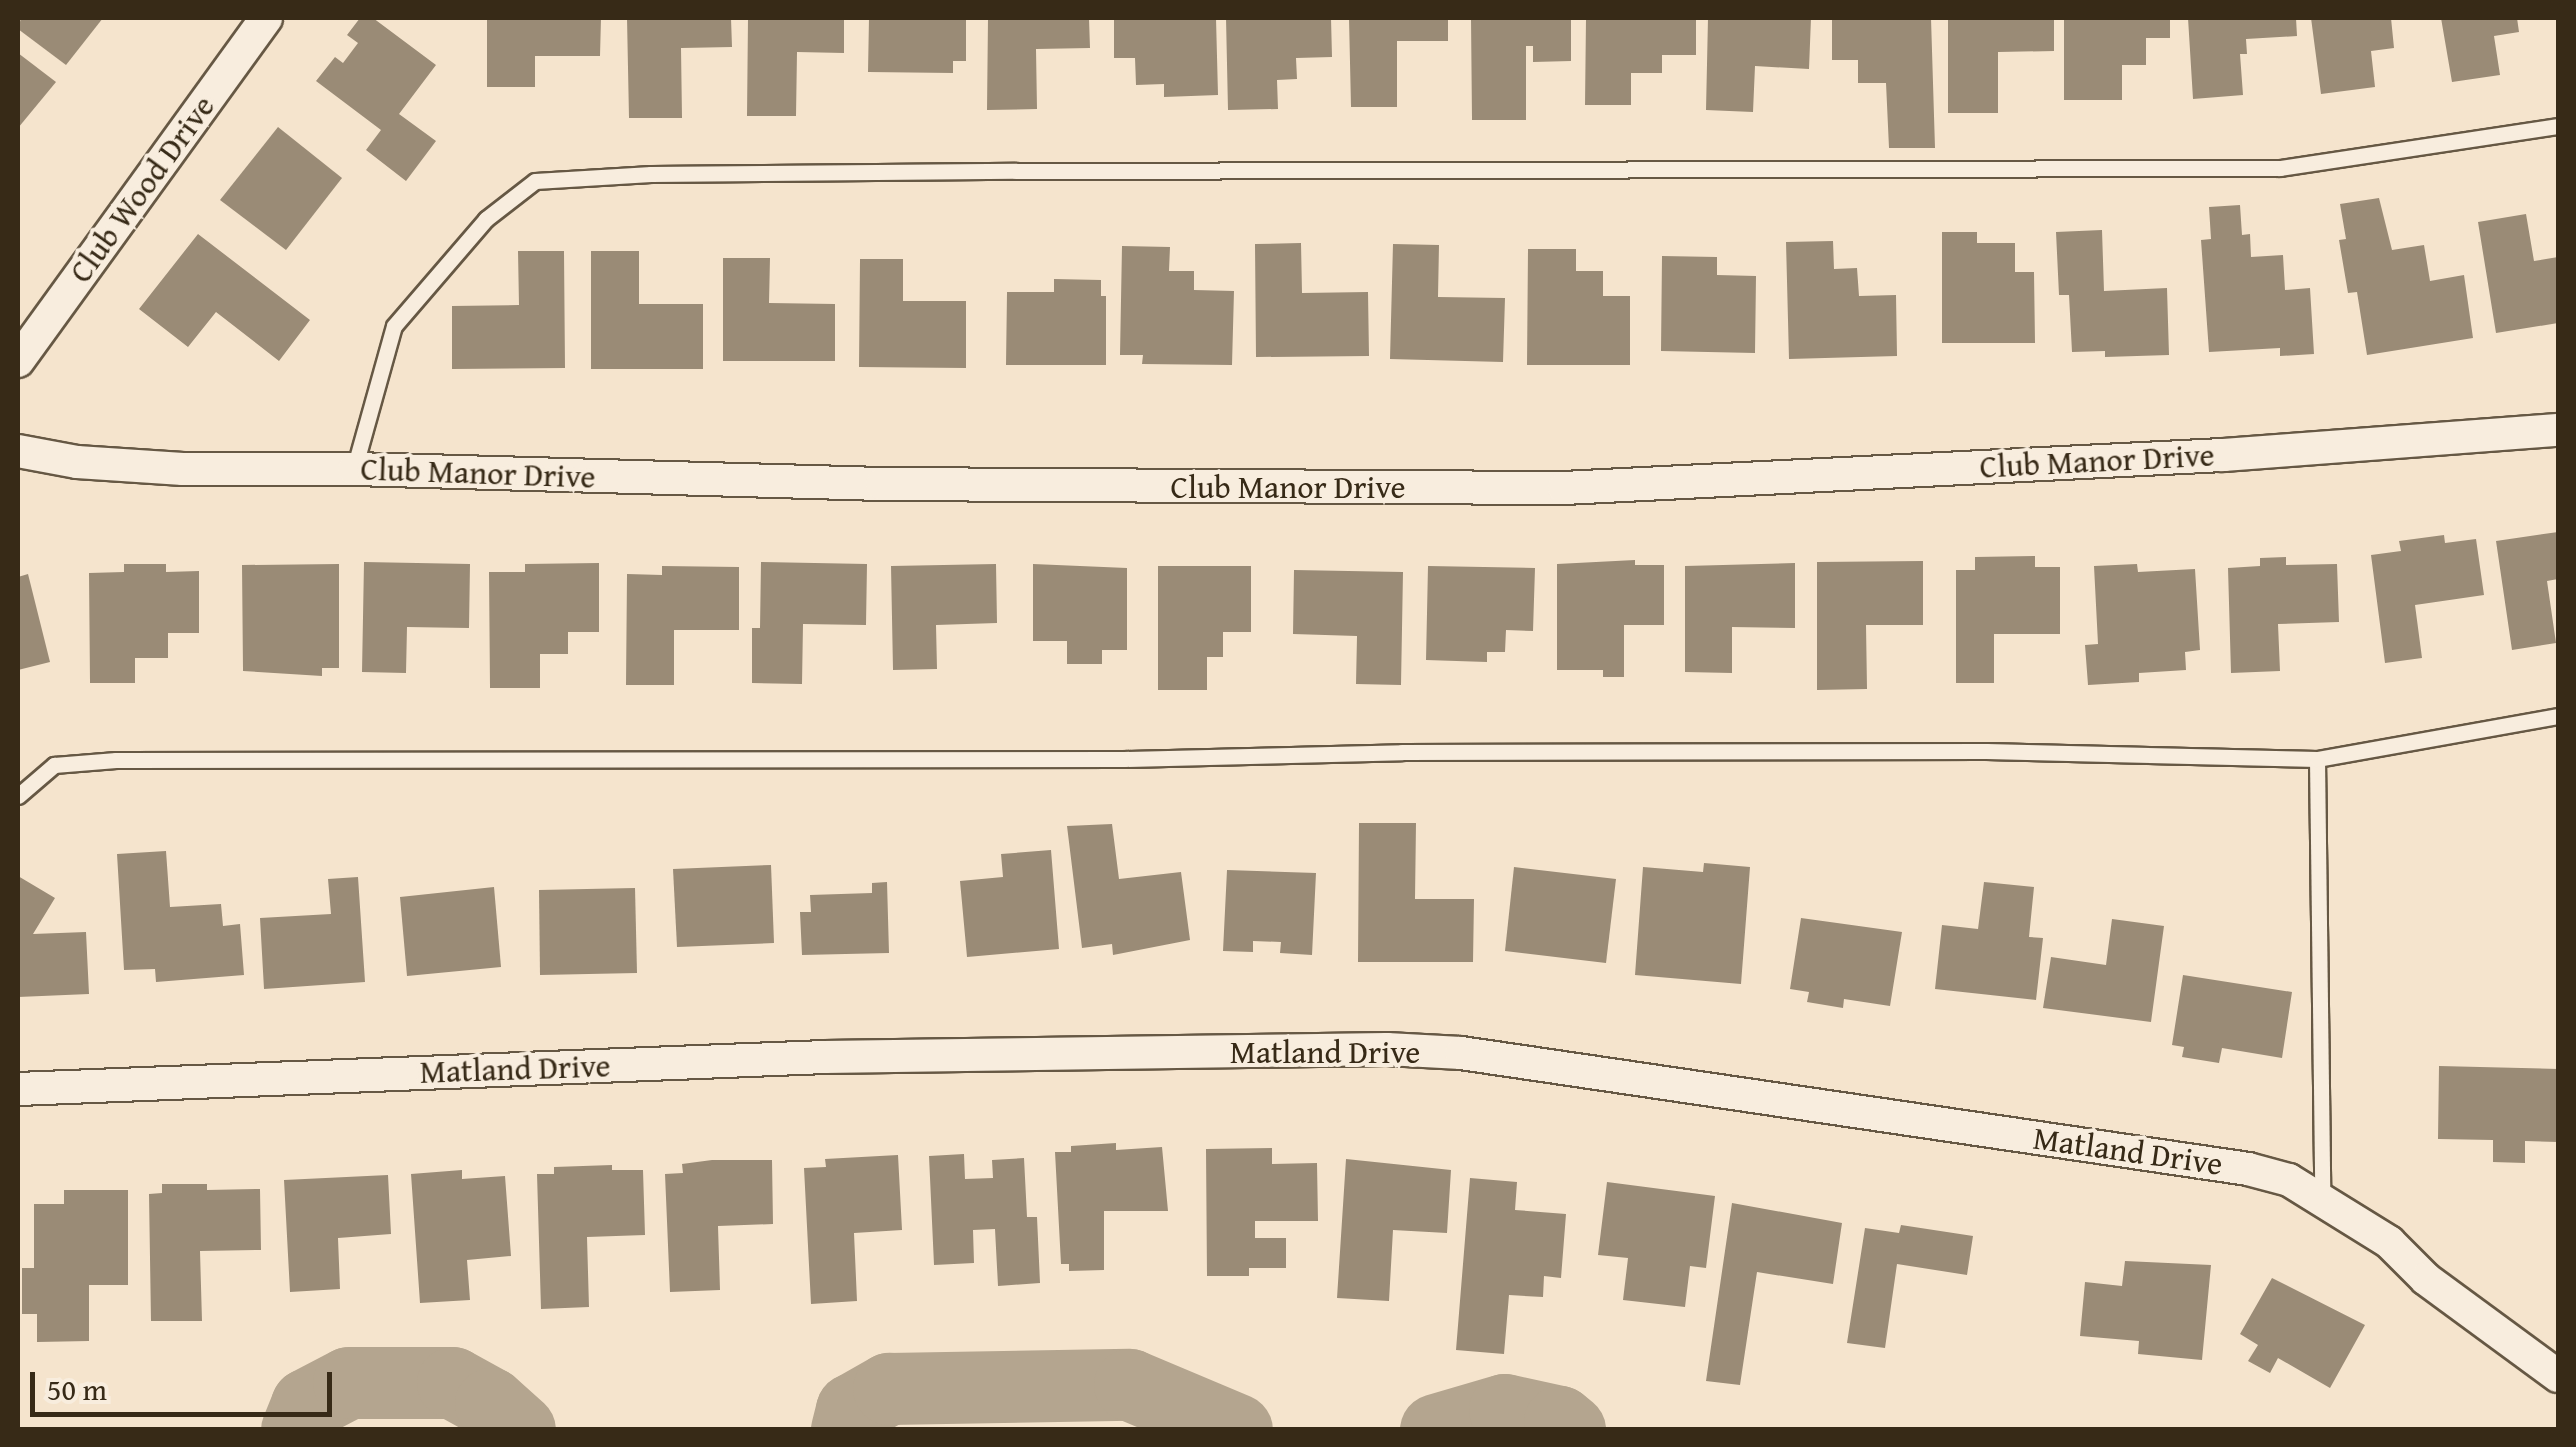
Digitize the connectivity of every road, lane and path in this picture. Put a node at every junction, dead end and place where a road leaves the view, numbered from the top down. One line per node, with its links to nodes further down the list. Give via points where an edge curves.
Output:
1 (266, 18): 3 (street, Club Wood Drive)
2 (2558, 126): 6 (lane, via 2280,168 651,174 535,181 486,219 394,326)
3 (18, 361)
4 (2558, 430): 6 (street, Club Manor Drive, via 2223,455 1564,488 882,484)
5 (18, 451): 6 (street, Club Manor Drive, via 183,469)
6 (354, 469)
7 (2558, 716): 8 (lane)
8 (2317, 759): 9 (lane, via 1986,751 116,760 54,765); 11 (lane)
9 (18, 796)
10 (18, 1090): 11 (street, Matland Drive, via 824,1057 1387,1049 1462,1054 2248,1169)
11 (2322, 1197): 12 (street, Matland Drive)
12 (2558, 1376)

